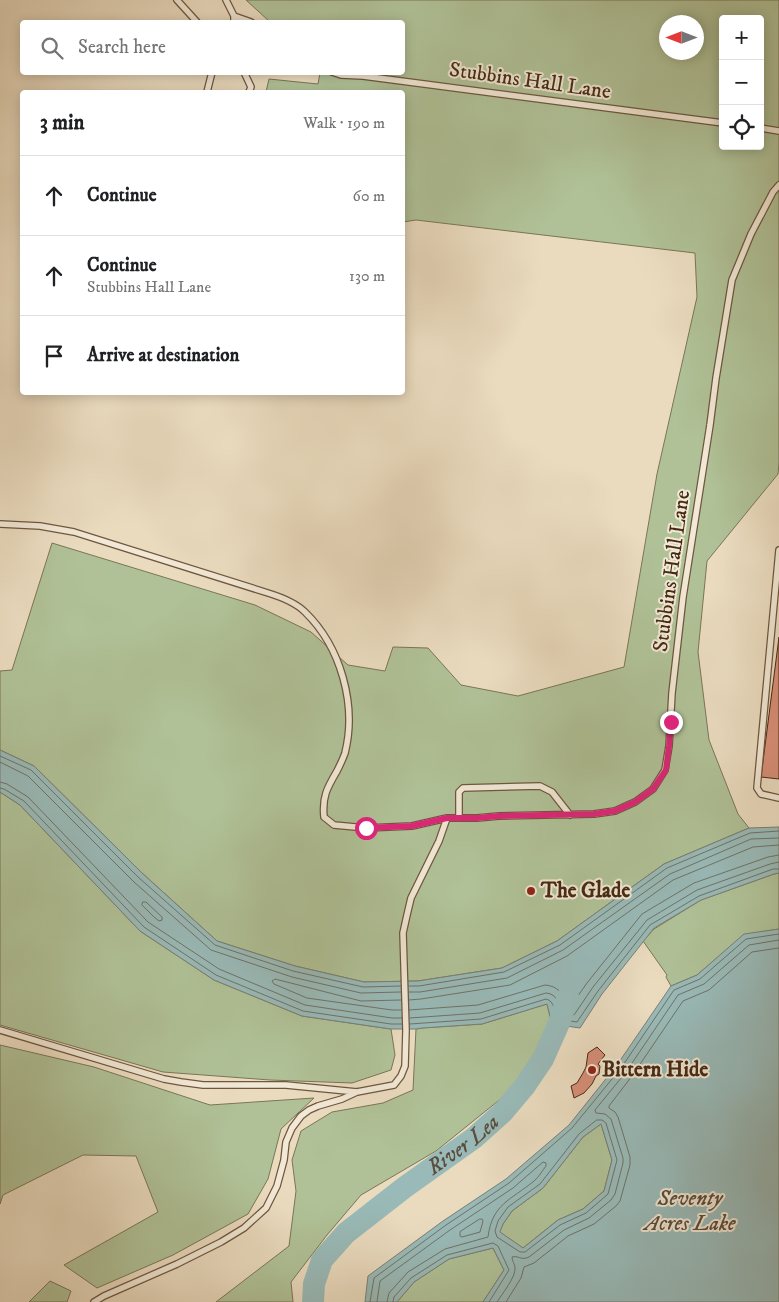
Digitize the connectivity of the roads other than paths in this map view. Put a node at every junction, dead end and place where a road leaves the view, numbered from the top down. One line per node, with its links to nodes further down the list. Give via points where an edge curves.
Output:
1 (177, 0): 4 (lane)
2 (226, 0): 3 (lane)
3 (234, 19)
4 (195, 20)
5 (211, 75): 8 (lane)
6 (245, 75): 9 (lane)
7 (341, 75): 10 (lane, Stubbins Hall Lane)
8 (208, 90)
9 (250, 90)
10 (719, 122)
11 (764, 129): 12 (lane)
12 (779, 131)
13 (779, 185): 17 (lane, Stubbins Hall Lane, via 750,234 732,280 682,597 666,770 653,789 635,802 615,811)
14 (0, 524): 18 (lane, Stubbins Hall Lane, via 74,532 268,592 304,611 337,660 349,716 344,756 328,786 323,804 324,817 334,825 366,828 412,826)
15 (779, 550): 16 (lane, via 757,788 760,794)
16 (779, 798)
17 (570, 815): 19 (lane, Stubbins Hall Lane); 19 (lane, via 552,792 540,786 462,788 459,792)
18 (447, 818): 19 (lane, Stubbins Hall Lane); 21 (lane, via 411,898 404,933 405,1066 394,1085)
19 (459, 818)
20 (0, 1030): 21 (lane, via 181,1082 286,1085)
21 (357, 1092): 22 (lane, via 301,1116 286,1142 277,1186 266,1208 244,1228)
22 (94, 1302)

